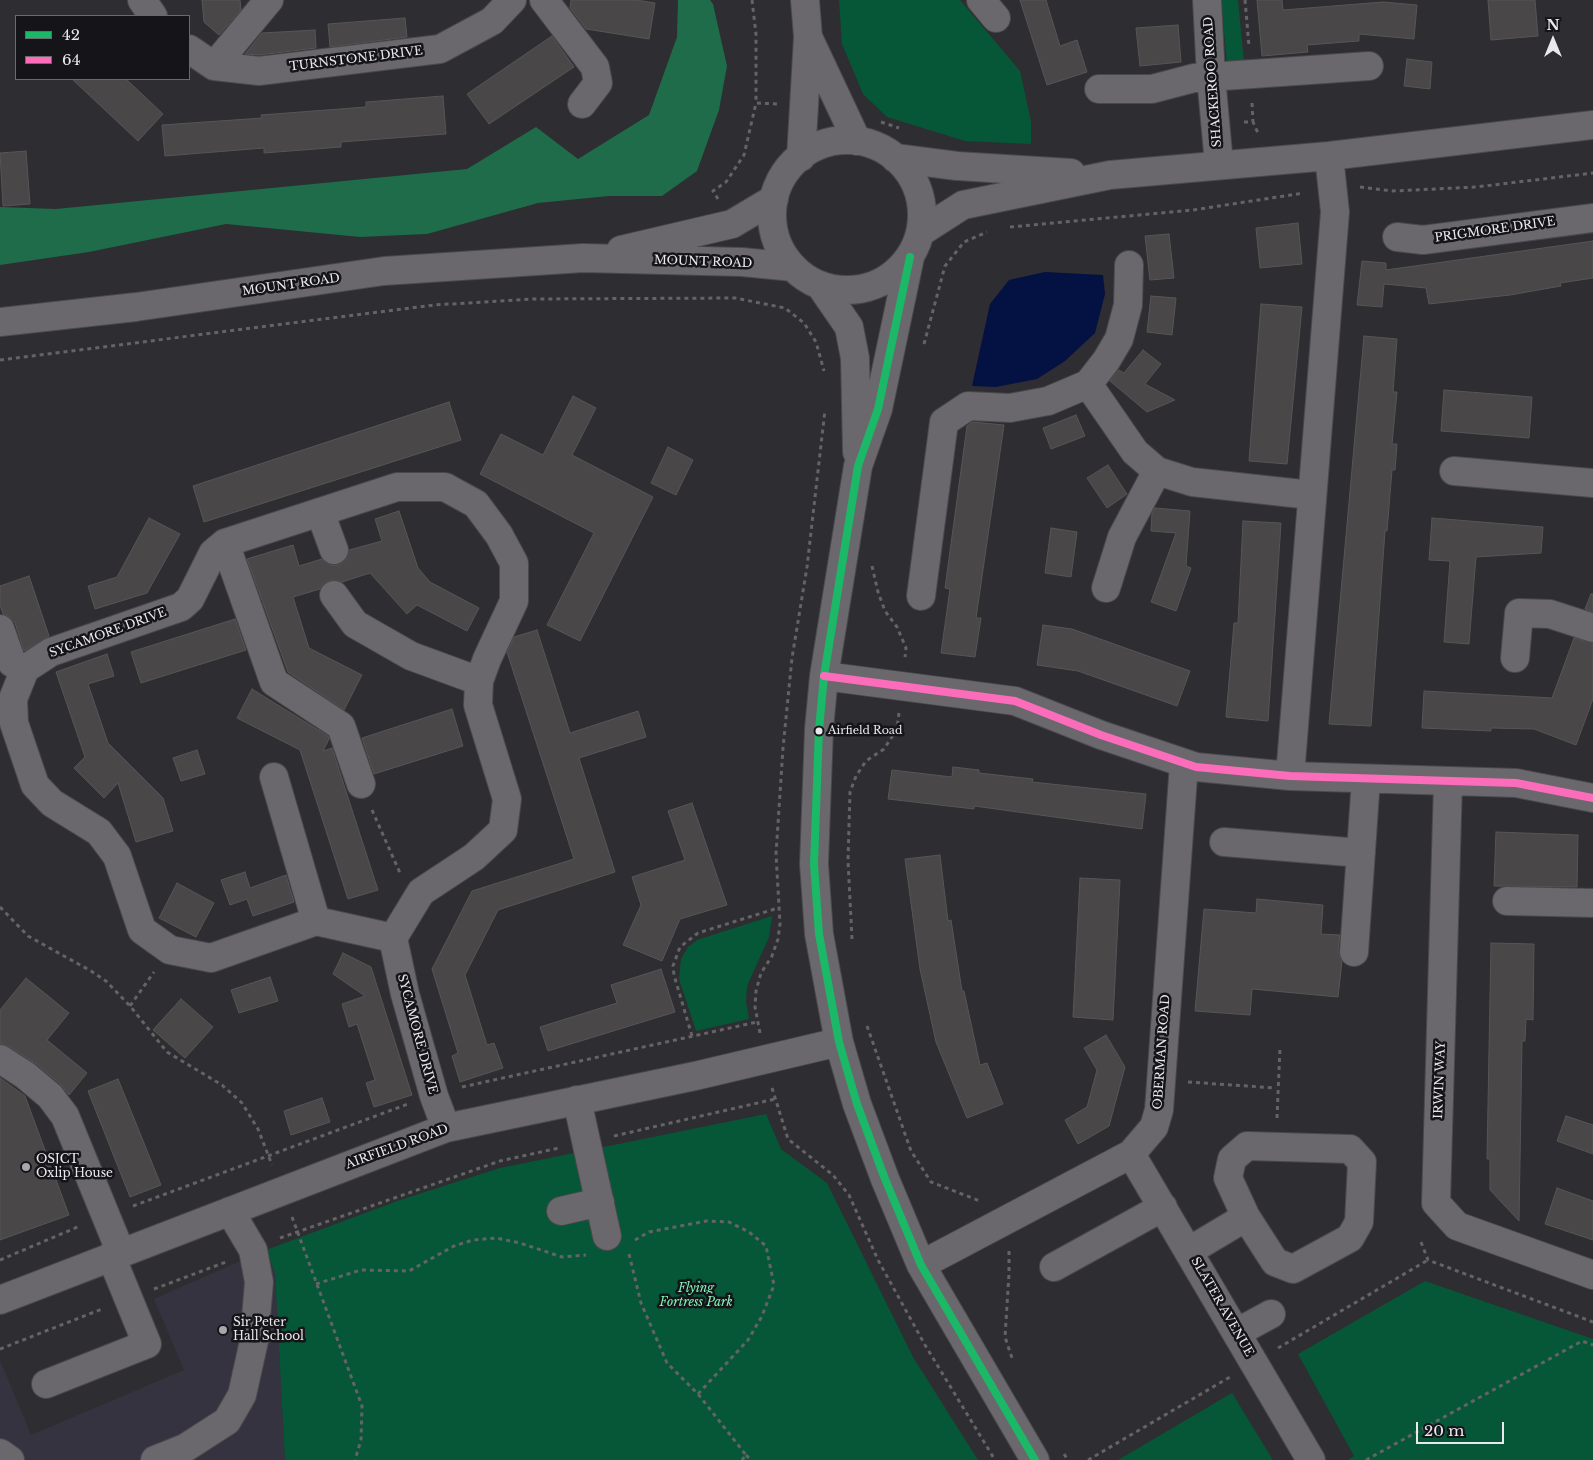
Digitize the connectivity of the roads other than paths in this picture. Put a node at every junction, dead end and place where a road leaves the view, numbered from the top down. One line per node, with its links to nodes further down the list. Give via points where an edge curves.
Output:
1 (142, 0): 7 (street)
2 (269, 0): 10 (street)
3 (512, 0): 10 (street, TURNSTONE DRIVE, via 492,21 440,49 259,71)
4 (544, 0): 14 (street, via 595,67 598,83)
5 (804, 0): 8 (street)
6 (1207, 0): 12 (street, SHACKEROO ROAD)
7 (152, 15)
8 (808, 37): 16 (street); 18 (street)
9 (190, 50): 10 (street, TURNSTONE DRIVE)
10 (214, 66)
11 (1369, 66): 12 (street)
12 (1211, 77): 13 (street, via 1152,89); 20 (street, SHACKEROO ROAD)
13 (1099, 89)
14 (582, 104)
15 (1593, 125): 17 (street)
16 (856, 141): 18 (street, via 818,146); 19 (street, via 877,146)
17 (1328, 156): 20 (street); 37 (street, via 1335,212)
18 (801, 157): 22 (street, via 784,175)
19 (895, 158): 21 (street, via 957,166); 24 (street, via 913,179 922,204)
20 (1219, 164): 21 (street)
21 (1110, 175): 24 (street, via 963,205)
22 (774, 199): 27 (street, MOUNT ROAD, via 732,224); 29 (street, via 773,223 779,247)
23 (1593, 218): 25 (street, PRIGMORE DRIVE, via 1423,240)
24 (921, 232): 26 (street)
25 (1397, 237)
26 (910, 256): 30 (street, via 897,272 860,289 840,290); 33 (street, via 878,409)
27 (583, 258): 29 (street, MOUNT ROAD, via 742,262); 31 (street, MOUNT ROAD, via 384,271 136,307)
28 (1129, 265): 32 (street, via 1128,305 1118,339)
29 (793, 267): 30 (street)
30 (820, 285): 33 (street, via 849,327 855,358)
31 (0, 322)
32 (1088, 384): 34 (street, via 1135,452); 43 (street, via 1048,401 1029,405 1010,408 968,406 944,422)
33 (858, 466): 48 (street)
34 (1157, 471): 37 (street, via 1192,482); 41 (street, via 1122,537)
35 (1454, 471): 36 (street)
36 (1593, 483)
37 (1311, 495): 51 (street)
38 (320, 512): 39 (street); 40 (street); 49 (street, via 398,487 445,487 476,504 499,535 514,564 514,601)
39 (225, 543): 47 (street, SYCAMORE DRIVE, via 213,553 190,599 181,607 51,652); 55 (street, via 274,682 341,726)
40 (334, 550)
41 (1106, 588)
42 (334, 595): 49 (street, via 355,624 411,656)
43 (920, 596)
44 (1593, 628): 46 (street, via 1550,614 1519,613)
45 (0, 629): 47 (street, via 12,663)
46 (1516, 658)
47 (25, 669): 61 (street, via 13,698 14,723 35,785 52,803 99,832 117,856 142,930 170,950 212,958)
48 (824, 676): 50 (street, via 1015,701); 64 (street, via 814,864 819,934)
49 (479, 681): 62 (street, via 478,705 507,799 503,830 474,857 421,892)
50 (1190, 765): 51 (street); 68 (street, OBERMAN ROAD, via 1159,1110 1154,1127)
51 (1290, 776): 53 (street)
52 (274, 777): 61 (street)
53 (1366, 779): 54 (street); 58 (street)
54 (1448, 782): 56 (street, via 1516,783); 79 (street, IRWIN WAY, via 1436,1203 1457,1226)
55 (361, 784)
56 (1591, 790)
57 (1224, 842): 58 (street)
58 (1361, 853): 63 (street)
59 (1507, 901): 60 (street)
60 (1593, 903)
61 (316, 921): 62 (street)
62 (393, 938): 67 (street, SYCAMORE DRIVE, via 408,1003)
63 (1354, 952)
64 (839, 1042): 66 (street, AIRFIELD ROAD); 77 (street, via 856,1104)
65 (0, 1059): 76 (street, via 50,1096 64,1116)
66 (577, 1100): 67 (street, AIRFIELD ROAD); 69 (street)
67 (446, 1128): 71 (street, AIRFIELD ROAD)
68 (1132, 1154): 70 (street, SLATER AVENUE); 77 (street, OBERMAN ROAD)
69 (600, 1202): 72 (street); 74 (street)
70 (1163, 1207): 75 (street, SLATER AVENUE); 78 (street)
71 (230, 1211): 76 (street, AIRFIELD ROAD); 86 (street, via 253,1250 259,1282 254,1341 242,1395 227,1421 185,1448)
72 (561, 1211)
73 (1246, 1217): 73 (street, via 1228,1178 1232,1159 1248,1146 1350,1149 1362,1162 1359,1222 1350,1238 1293,1269 1275,1262); 75 (street)
74 (608, 1245)
75 (1189, 1251): 82 (street, SLATER AVENUE)
76 (116, 1255): 80 (street, AIRFIELD ROAD); 83 (street, via 128,1298 147,1344)
77 (920, 1265): 87 (street)
78 (1054, 1267)
79 (1593, 1274)
80 (0, 1300)
81 (1272, 1314): 82 (street)
82 (1238, 1332): 88 (street, SLATER AVENUE)
83 (46, 1384)
84 (0, 1453): 85 (street)
85 (10, 1460)
86 (155, 1460)
87 (1035, 1460)
88 (1311, 1460)

